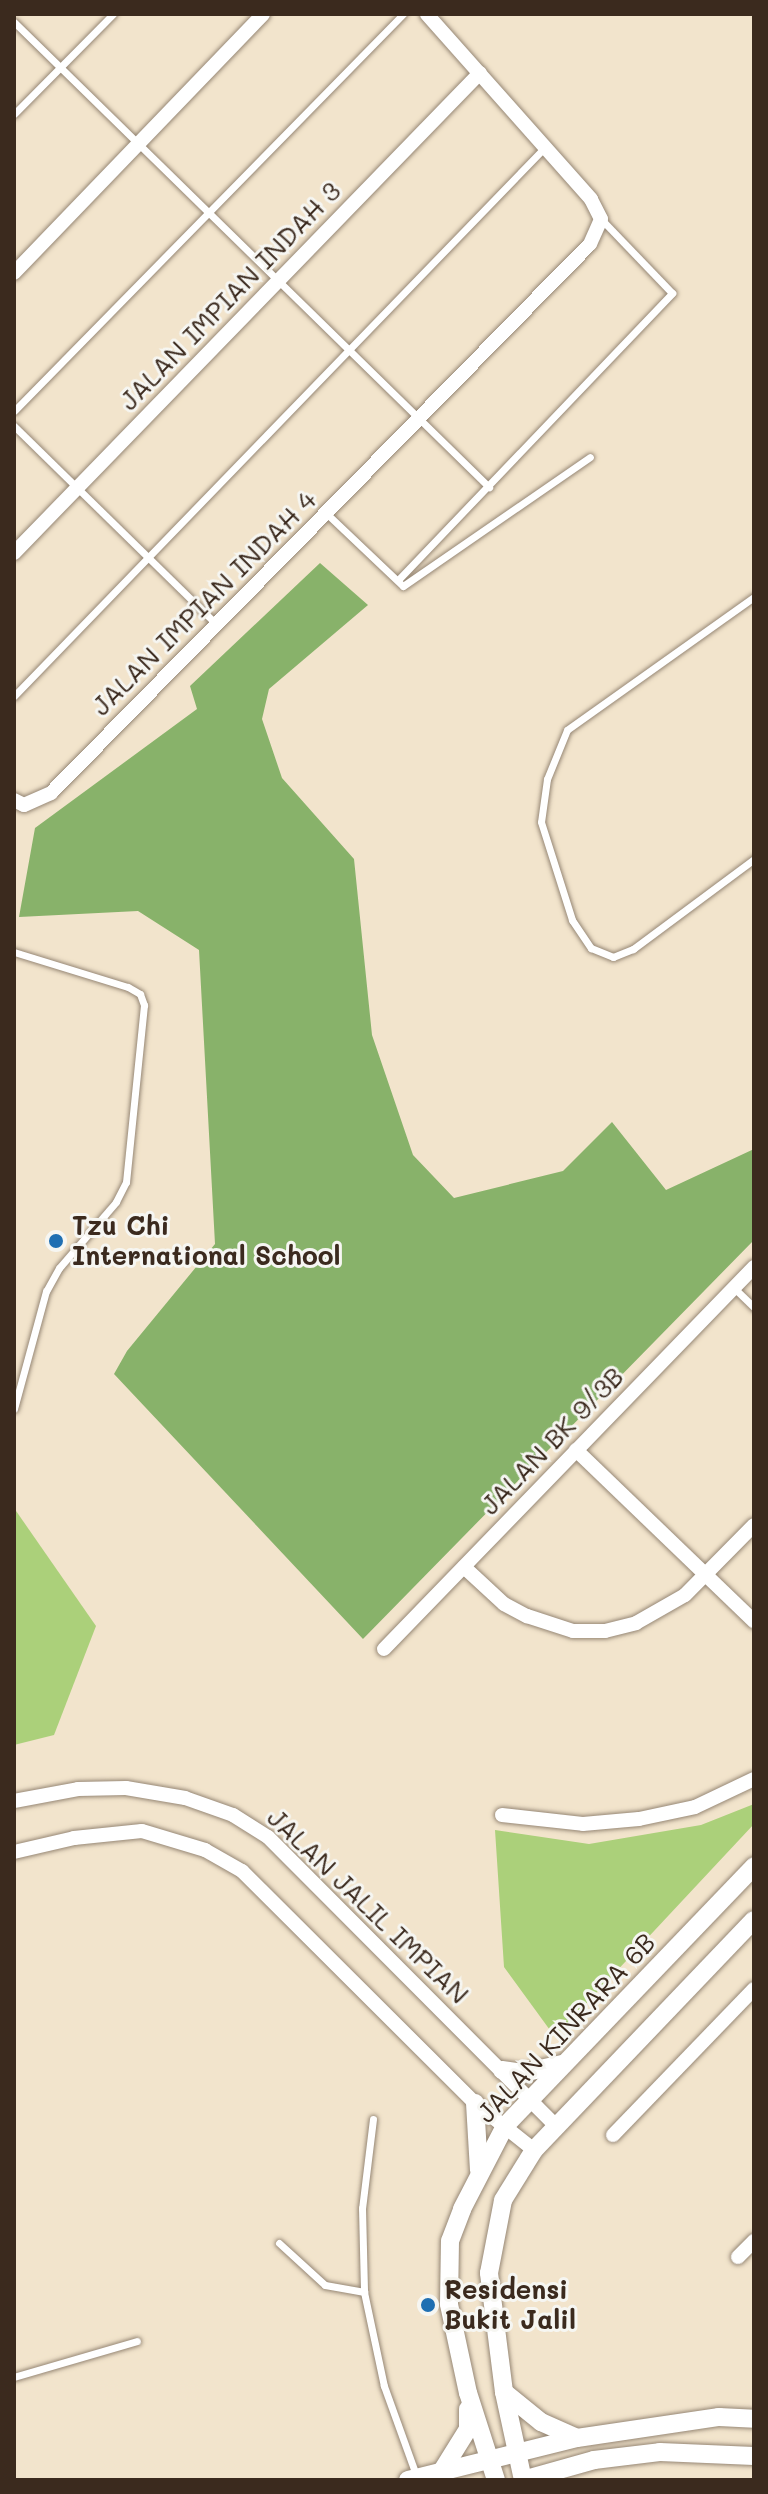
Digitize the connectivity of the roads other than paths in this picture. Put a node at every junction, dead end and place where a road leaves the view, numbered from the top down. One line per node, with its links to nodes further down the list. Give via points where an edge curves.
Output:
1 (113, 14): 6 (lane)
2 (263, 14): 9 (street)
3 (403, 14): 11 (lane)
4 (427, 14): 7 (street)
5 (14, 22): 6 (lane)
6 (59, 66): 8 (lane); 9 (lane)
7 (480, 73): 10 (street); 14 (street, JALAN IMPIAN INDAH 3)
8 (14, 114)
9 (138, 144): 11 (lane); 13 (street)
10 (545, 147): 12 (street, via 591,199); 15 (lane)
11 (208, 213): 14 (lane); 16 (lane)
12 (601, 219): 17 (street, JALAN IMPIAN INDAH 4, via 590,244); 20 (lane, via 672,293)
13 (14, 273)
14 (278, 281): 15 (lane); 21 (street, JALAN IMPIAN INDAH 3)
15 (349, 350): 17 (lane); 24 (lane)
16 (14, 411)
17 (419, 419): 20 (lane); 22 (street, JALAN IMPIAN INDAH 4)
18 (14, 426): 21 (lane)
19 (590, 457): 25 (lane, via 403,586)
20 (489, 487): 25 (lane)
21 (77, 488): 23 (street, JALAN IMPIAN INDAH 3); 24 (lane)
22 (326, 513): 25 (lane); 27 (street, JALAN IMPIAN INDAH 4)
23 (14, 553)
24 (148, 558): 27 (lane); 28 (lane)
25 (398, 580)
26 (754, 597): 30 (lane, via 567,730 547,779 541,822 572,920 591,948 613,957 633,949)
27 (216, 624): 29 (street, JALAN IMPIAN INDAH 4, via 51,793 24,805)
28 (14, 696)
29 (14, 800)
30 (754, 859)
31 (14, 952): 35 (lane, via 128,987 140,994 144,1005 126,1182 46,1291)
32 (754, 1267): 33 (street, JALAN BK 9/3B)
33 (734, 1288): 34 (lane); 36 (street, JALAN BK 9/3B)
34 (754, 1307)
35 (14, 1409)
36 (576, 1450): 38 (street, JALAN BK 9/3B); 39 (street)
37 (754, 1525): 39 (street)
38 (464, 1567): 39 (street, via 504,1604 573,1631 605,1631 636,1623 685,1595); 41 (street, JALAN BK 9/3B)
39 (706, 1575): 40 (street)
40 (754, 1621)
41 (384, 1649)
42 (754, 1779): 44 (street, via 695,1807 639,1819 583,1824)
43 (14, 1801): 50 (street, JALAN JALIL IMPIAN, via 78,1789 126,1788 185,1798 233,1815 268,1837)
44 (502, 1815)
45 (14, 1852): 52 (street, via 74,1838 142,1831 205,1850 242,1871)
46 (754, 1866): 49 (street, JALAN KINRARA 6B)
47 (754, 1920): 55 (street)
48 (754, 1989): 56 (street)
49 (565, 2063): 50 (street, via 523,2073); 51 (street, JALAN KINRARA 6B)
50 (502, 2070): 51 (street, JALAN JALIL IMPIAN)
51 (528, 2102): 54 (street, JALAN KINRARA 6B); 55 (street, JALAN JALIL IMPIAN)
52 (475, 2103): 54 (street); 58 (street)
53 (373, 2119): 62 (lane, via 362,2208)
54 (505, 2126): 57 (street); 58 (street, JALAN KINRARA 6B)
55 (556, 2126): 57 (street)
56 (613, 2135)
57 (534, 2150): 65 (street, via 503,2200 491,2251 489,2273)
58 (479, 2170): 66 (street, JALAN KINRARA 6B, via 450,2241 449,2304)
59 (754, 2241): 61 (street)
60 (279, 2243): 62 (lane, via 325,2285)
61 (738, 2257)
62 (364, 2292): 73 (lane)
63 (137, 2341): 64 (lane)
64 (14, 2377)
65 (504, 2392): 68 (street, via 554,2431); 69 (street)
66 (468, 2393): 71 (street, JALAN KINRARA 6B); 72 (street, via 468,2429)
67 (754, 2419): 68 (street, via 719,2417)
68 (577, 2438): 69 (street)
69 (517, 2453): 71 (street); 75 (street)
70 (754, 2456): 75 (street, via 660,2452 594,2460)
71 (489, 2460): 72 (street); 74 (street, JALAN KINRARA 6B)
72 (440, 2474): 73 (street)
73 (412, 2479)
74 (496, 2480)
75 (523, 2480)

